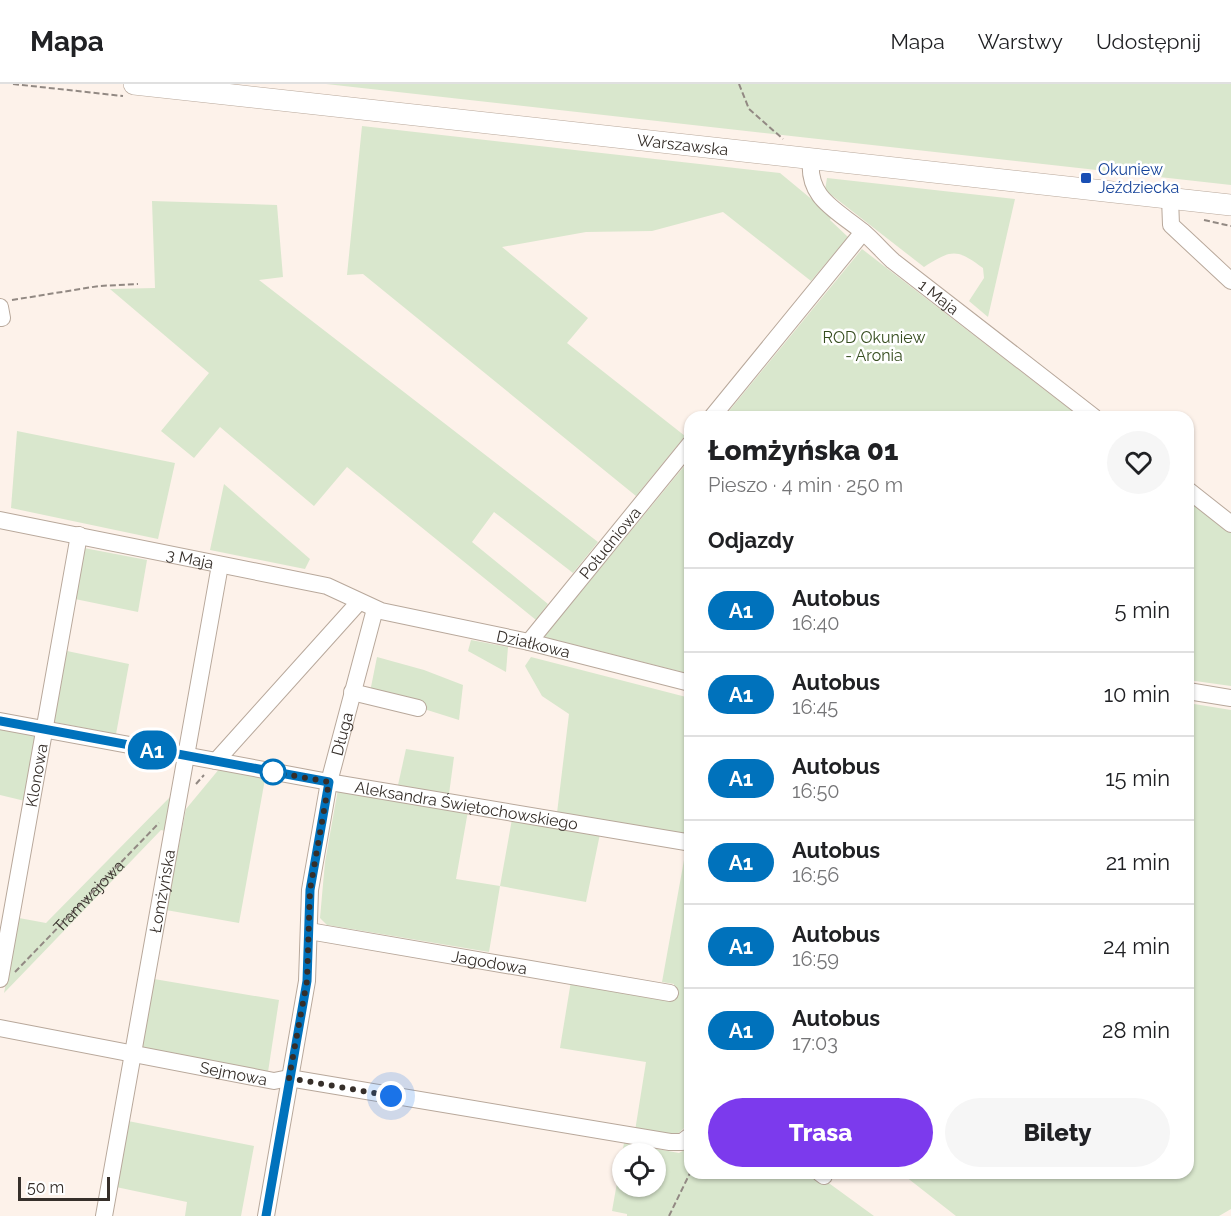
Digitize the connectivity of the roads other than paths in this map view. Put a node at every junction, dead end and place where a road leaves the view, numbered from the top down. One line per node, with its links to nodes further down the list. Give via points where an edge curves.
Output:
1 (134, 84): 2 (main road, Warszawska)
2 (811, 159): 3 (main road, Warszawska); 5 (street, 1 Maja, via 811,180 821,198)
3 (1170, 198): 4 (main road, Warszawska); 6 (street, via 1171,225)
4 (1231, 205)
5 (863, 232): 9 (street); 10 (street, 1 Maja, via 893,261)
6 (1231, 281)
7 (5, 303): 8 (street)
8 (0, 318)
9 (717, 411)
10 (1086, 411)
11 (684, 451): 19 (street, Południowa)
12 (1194, 495): 14 (street)
13 (0, 520): 15 (street, 3 Maja)
14 (1231, 524)
15 (79, 536): 16 (street, 3 Maja); 26 (street, Klonowa)
16 (220, 565): 17 (street, 3 Maja, via 327,586); 27 (street, Łomżyńska)
17 (358, 602): 18 (street, 3 Maja); 28 (street)
18 (375, 609): 19 (street, Działkowa); 21 (street, Długa)
19 (529, 642): 20 (street, Działkowa)
20 (684, 681)
21 (352, 692): 24 (street); 29 (street, Długa)
22 (1194, 692): 23 (street)
23 (1231, 698)
24 (418, 708)
25 (0, 721): 26 (street, Aleksandra Świętochowskiego)
26 (46, 729): 27 (street, Aleksandra Świętochowskiego); 32 (street, Klonowa)
27 (186, 756): 28 (street, Aleksandra Świętochowskiego); 35 (street, Łomżyńska)
28 (216, 761): 29 (street, Aleksandra Świętochowskiego)
29 (329, 782): 30 (street, Aleksandra Świętochowskiego); 31 (street, Długa, via 310,890)
30 (684, 842)
31 (309, 931): 33 (street, Jagodowa); 36 (street, Długa, via 307,981)
32 (4, 979)
33 (670, 993)
34 (0, 1028): 35 (street, Sejmowa)
35 (134, 1052): 36 (street, Sejmowa, via 274,1081); 38 (street, Łomżyńska)
36 (289, 1078): 37 (street, Sejmowa); 39 (street, Długa)
37 (684, 1139)
38 (104, 1216)
39 (268, 1216)

